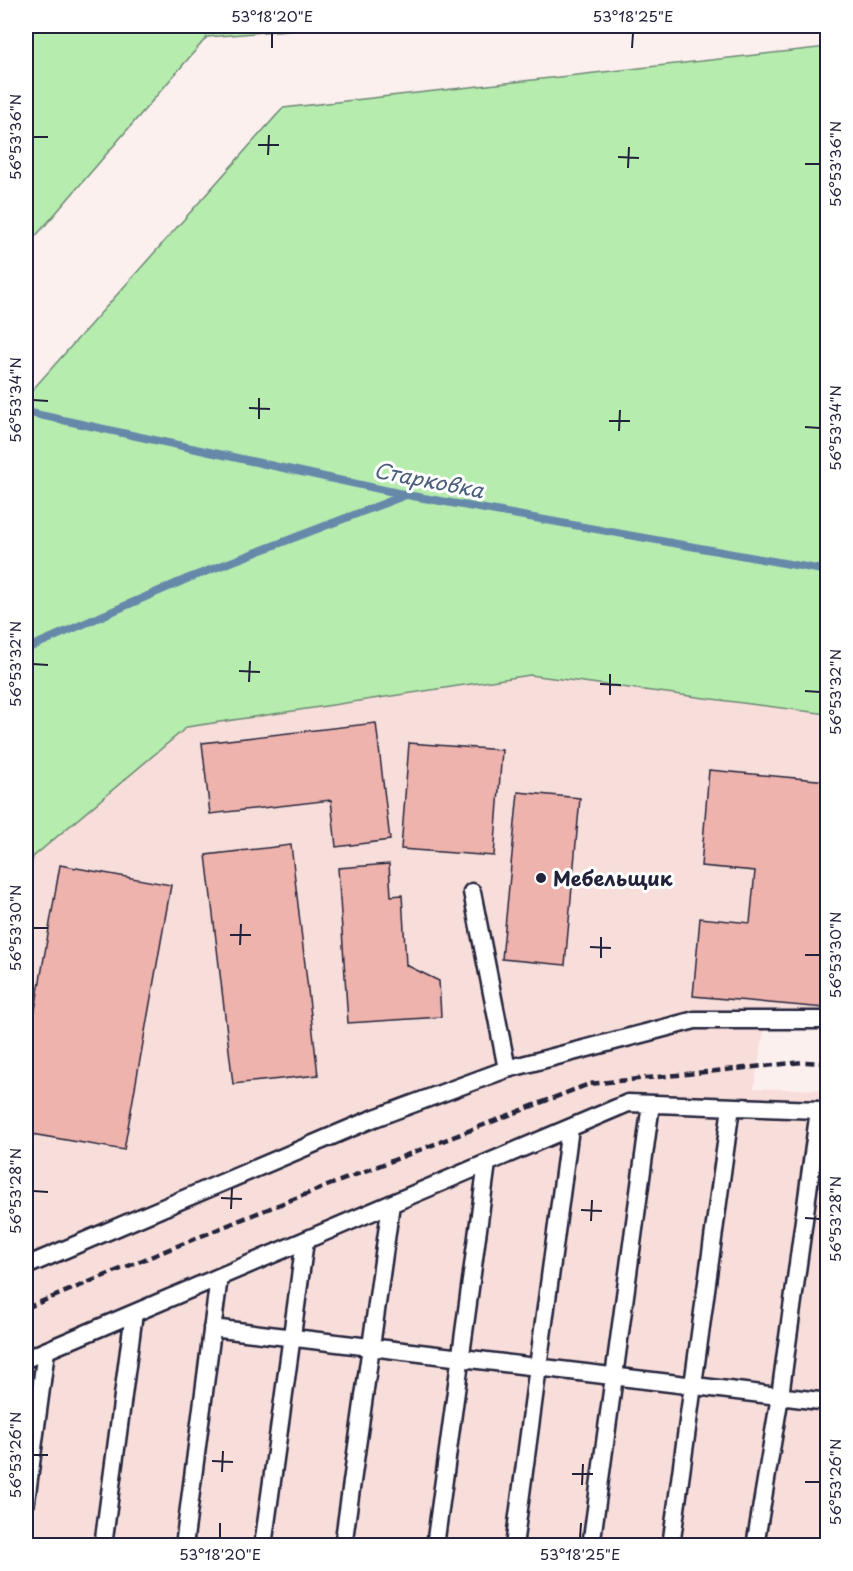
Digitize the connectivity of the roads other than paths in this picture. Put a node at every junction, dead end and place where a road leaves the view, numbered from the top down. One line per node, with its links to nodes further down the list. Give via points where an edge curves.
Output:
1 (472, 892): 3 (lane)
2 (828, 1020): 3 (lane, via 695,1020)
3 (507, 1069): 10 (lane, via 372,1119)
4 (651, 1104): 5 (lane); 6 (lane, via 628,1103); 20 (lane)
5 (731, 1107): 21 (lane); 22 (lane, via 819,1110)
6 (570, 1128): 7 (lane); 19 (lane)
7 (487, 1163): 8 (lane); 17 (lane)
8 (391, 1204): 9 (lane); 15 (lane)
9 (305, 1241): 11 (lane); 14 (lane)
10 (26, 1266)
11 (219, 1277): 12 (lane); 13 (lane)
12 (134, 1314): 16 (lane); 25 (lane)
13 (212, 1328): 14 (lane); 26 (lane)
14 (291, 1338): 15 (lane); 27 (lane)
15 (371, 1347): 17 (lane); 28 (lane)
16 (46, 1351): 18 (lane); 24 (lane)
17 (460, 1358): 19 (lane); 29 (lane)
18 (26, 1359)
19 (538, 1367): 20 (lane); 30 (lane)
20 (614, 1376): 21 (lane); 31 (lane)
21 (693, 1386): 22 (lane); 32 (lane)
22 (780, 1396): 23 (lane); 33 (lane)
23 (828, 1402)
24 (26, 1501)
25 (103, 1545)
26 (184, 1545)
27 (263, 1545)
28 (343, 1545)
29 (435, 1545)
30 (514, 1545)
31 (591, 1545)
32 (671, 1545)
33 (755, 1545)

